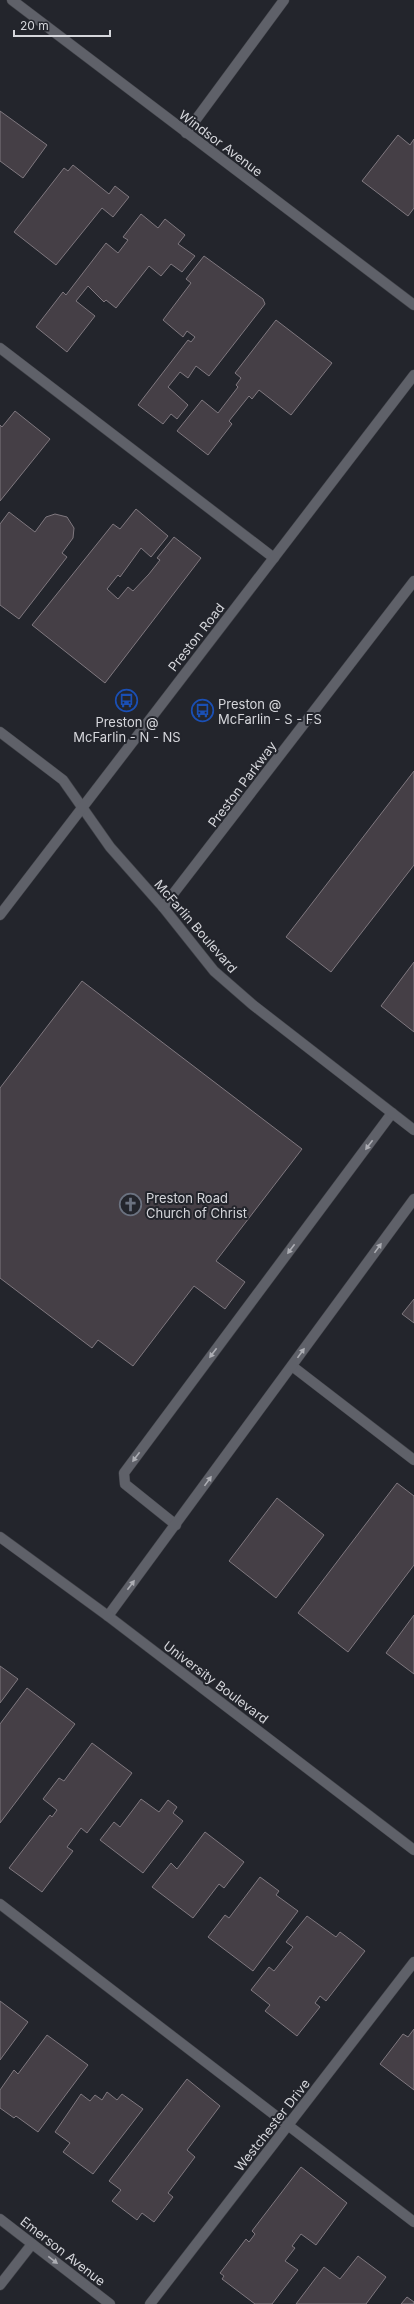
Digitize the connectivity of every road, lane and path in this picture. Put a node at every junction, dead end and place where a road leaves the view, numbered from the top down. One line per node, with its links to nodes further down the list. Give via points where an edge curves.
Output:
1 (12, 0): 3 (street, Windsor Avenue)
2 (284, 0): 3 (street)
3 (186, 133): 4 (street, Windsor Avenue)
4 (414, 305)
5 (0, 348): 7 (street)
6 (414, 375): 7 (street, Preston Road)
7 (274, 558): 10 (street, Preston Road)
8 (414, 581): 11 (street, Preston Parkway)
9 (0, 732): 10 (street, McFarlin Boulevard, via 63,780)
10 (82, 806): 11 (street, McFarlin Boulevard, via 110,847); 12 (street, Preston Road)
11 (163, 907): 13 (street, McFarlin Boulevard, via 214,971 253,1005)
12 (0, 915)
13 (392, 1113): 14 (street, McFarlin Boulevard); 18 (street, one-way to 18, via 124,1473 125,1484)
14 (414, 1130)
15 (414, 1199): 16 (street, one-way to 15)
16 (292, 1366): 17 (street); 18 (street, one-way to 16)
17 (414, 1460)
18 (176, 1526): 20 (street, one-way to 18)
19 (0, 1537): 20 (street, University Boulevard)
20 (108, 1616): 21 (street, University Boulevard)
21 (414, 1850)
22 (0, 1904): 24 (street)
23 (414, 1962): 24 (street, Westchester Drive)
24 (288, 2126): 26 (street); 30 (street, Westchester Drive)
25 (0, 2220): 27 (street, Emerson Avenue)
26 (414, 2222)
27 (32, 2244): 28 (street); 29 (street, Emerson Avenue, one-way to 29)
28 (0, 2285)
29 (110, 2304)
30 (150, 2304)

